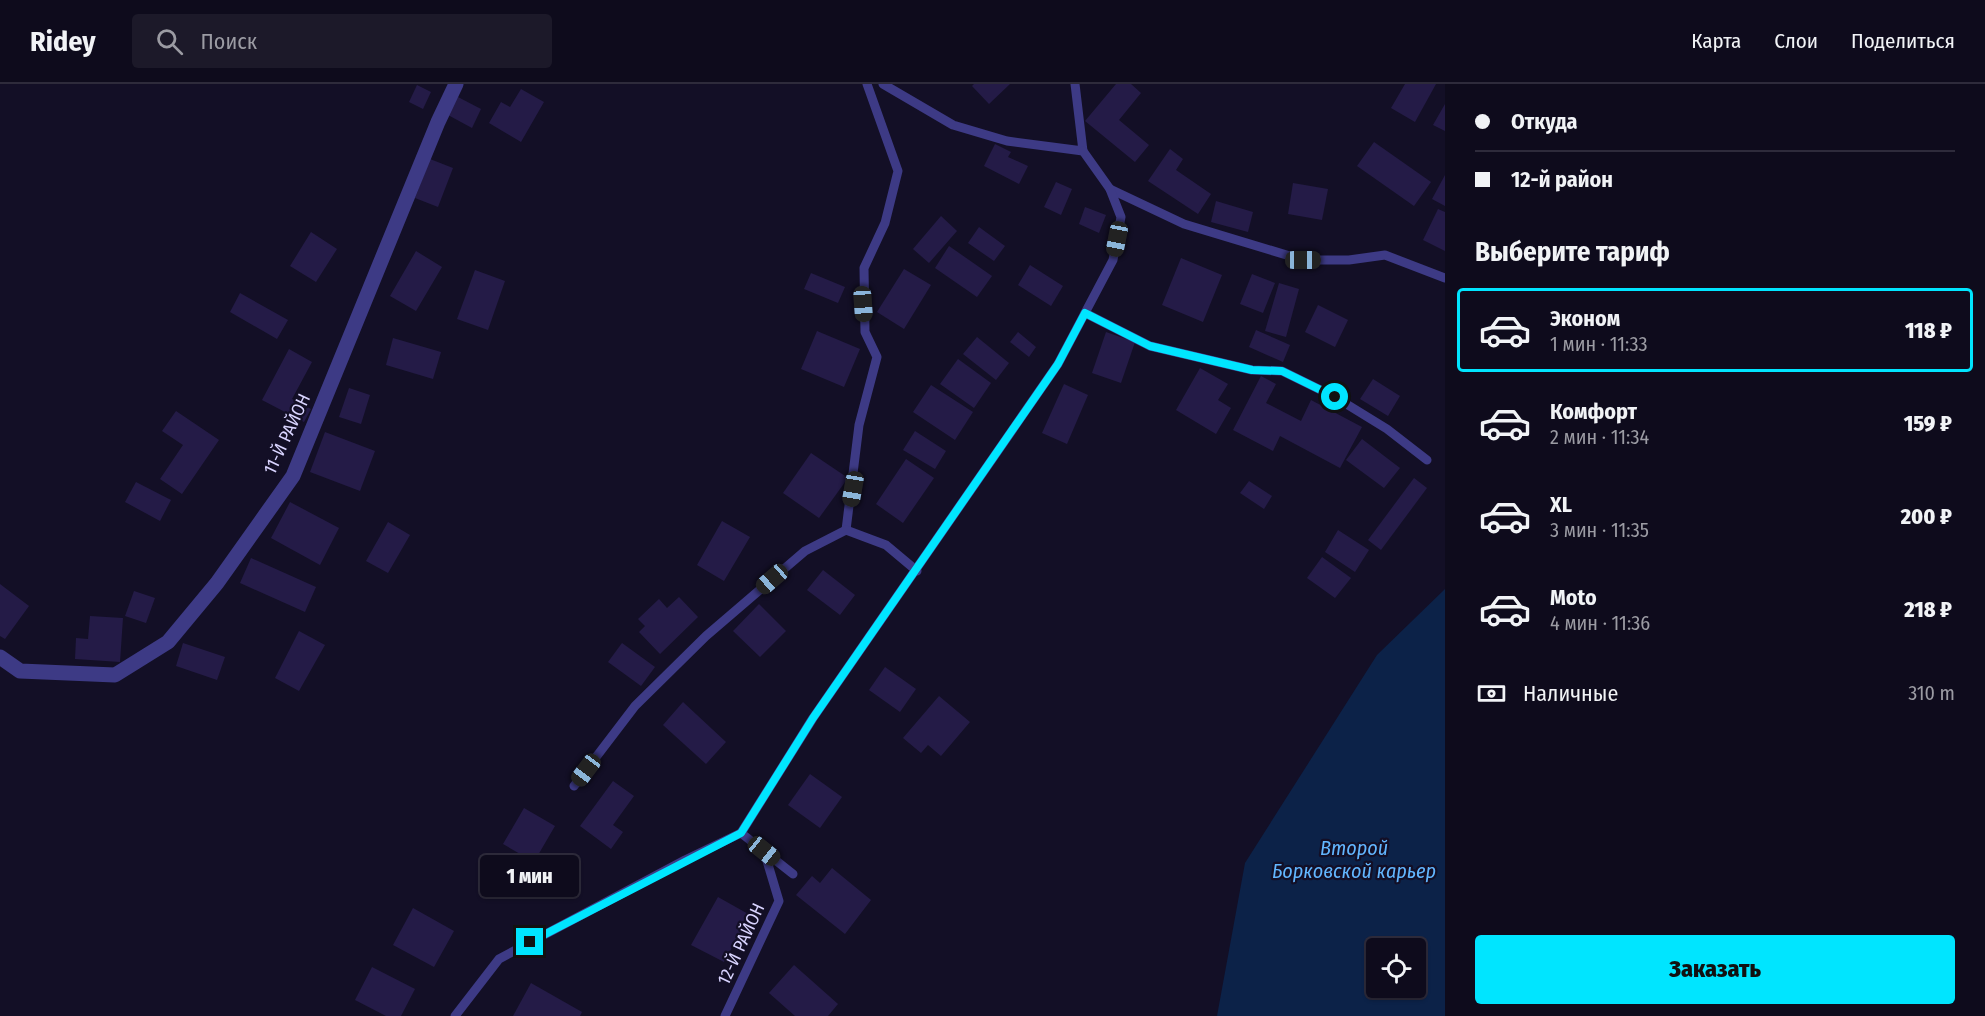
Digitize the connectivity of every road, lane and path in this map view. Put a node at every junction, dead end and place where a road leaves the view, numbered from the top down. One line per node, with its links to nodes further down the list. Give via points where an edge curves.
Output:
1 (456, 84): 12 (street, 11-Й РАЙОН, via 293,476 218,583 168,642 115,675 20,671)
2 (867, 84): 10 (lane, via 898,171 885,223 864,268 865,332 877,357 859,425)
3 (883, 84): 5 (lane, via 952,125 1007,141)
4 (1075, 84): 5 (lane)
5 (1083, 151): 6 (lane)
6 (1110, 189): 7 (lane, via 1184,224 1303,260 1384,255); 8 (lane, via 1120,217 1113,260)
7 (1445, 278)
8 (1085, 313): 9 (lane, via 1150,346 1252,370 1282,371 1344,402); 11 (lane, via 1058,364)
9 (1427, 460)
10 (846, 530): 11 (lane, via 886,545); 13 (lane, via 805,551 706,636 635,706)
11 (917, 571): 14 (lane, via 813,718)
12 (0, 657)
13 (574, 786)
14 (741, 833): 15 (lane); 17 (lane, via 499,959)
15 (764, 851): 16 (lane); 18 (lane, 12-Й РАЙОН, via 779,901)
16 (793, 874)
17 (455, 1016)
18 (725, 1016)

